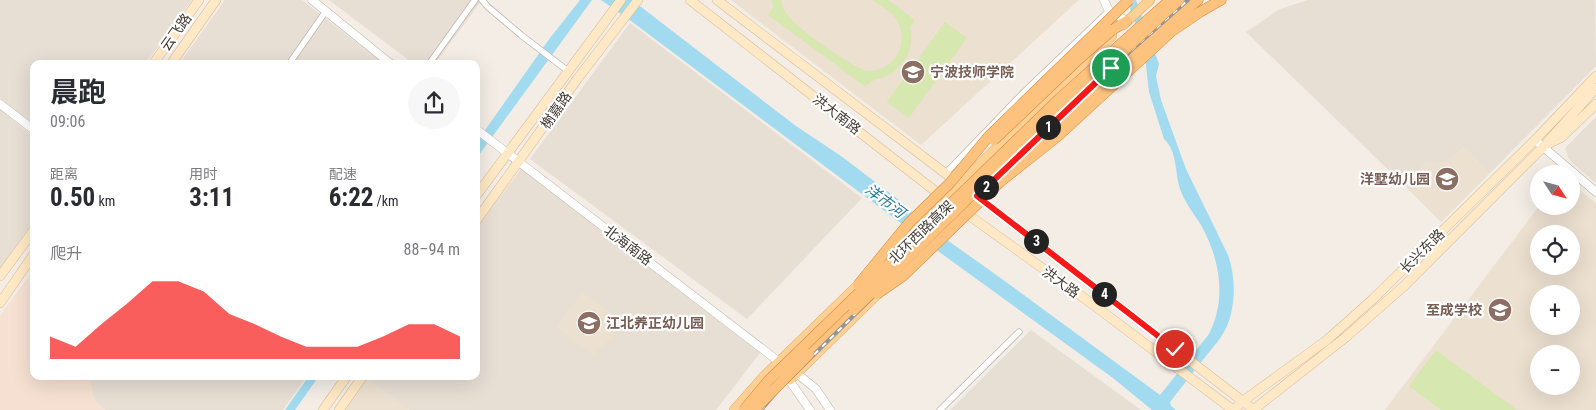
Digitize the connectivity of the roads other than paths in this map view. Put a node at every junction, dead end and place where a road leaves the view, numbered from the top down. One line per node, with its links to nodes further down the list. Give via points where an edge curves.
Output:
1 (199, 0): 21 (main road, 云飞路)
2 (216, 0): 22 (main road, 云飞路)
3 (312, 0): 18 (street)
4 (474, 0): 25 (street)
5 (482, 0): 26 (street)
6 (621, 0): 26 (main road, 榭嘉路)
7 (638, 0): 36 (main road, 榭嘉路)
8 (690, 0): 42 (main road, 洪大南路)
9 (717, 0): 37 (main road, 洪大南路)
10 (1104, 0): 19 (street)
11 (1129, 0): 37 (highway, bridge, via 989,136)
12 (1150, 0): 20 (main road)
13 (1170, 0): 52 (highway, 北环西路高架, bridge, via 1060,98)
14 (1179, 0): 51 (highway, 北环西路高架, bridge, via 1044,124)
15 (1189, 0): 41 (main road, via 1111,68)
16 (1198, 0): 38 (highway, via 1133,54)
17 (1221, 0): 38 (highway, via 1172,31 1058,136)
18 (326, 11): 23 (street); 24 (street)
19 (1109, 11): 20 (street); 37 (street, via 1024,92)
20 (1127, 21): 37 (main road); 37 (highway, bridge, via 1079,59)
21 (156, 60)
22 (174, 60)
23 (292, 60)
24 (386, 60)
25 (432, 60)
26 (566, 70): 35 (main road, 榭嘉路)
27 (1596, 76): 33 (main road, 长兴东路)
28 (1596, 88): 34 (main road, 长兴东路)
29 (0, 104): 31 (street)
30 (1596, 104): 34 (main road, via 1562,137)
31 (30, 127)
32 (480, 132): 35 (street, 北海南路)
33 (1535, 140): 34 (street); 59 (main road, 长兴东路, via 1374,299 1327,340)
34 (1543, 147): 40 (street); 70 (main road, 长兴东路, via 1404,286)
35 (505, 151): 36 (street, 北海南路); 39 (main road, 榭嘉路)
36 (519, 162): 45 (main road, 榭嘉路); 54 (street, 北海南路)
37 (952, 180): 41 (main road, 洪大南路); 42 (main road); 52 (highway, bridge, via 909,223)
38 (1000, 182): 51 (highway, bridge, via 903,276)
39 (480, 190)
40 (1596, 192)
41 (977, 196): 43 (main road); 44 (main road, 洪大南路)
42 (945, 199): 43 (main road, 洪大南路); 54 (main road)
43 (962, 211): 46 (main road, 洪大南路); 55 (main road)
44 (996, 211): 59 (main road, 洪大路)
45 (480, 215)
46 (985, 227): 69 (main road, 洪大路)
47 (30, 235): 49 (main road)
48 (30, 260): 50 (main road)
49 (0, 276)
50 (0, 303)
51 (854, 310): 64 (highway, 北环西路高架, bridge)
52 (834, 316): 63 (highway, 北环西路高架, bridge, via 768,381)
53 (1019, 332): 68 (street)
54 (779, 362): 55 (street); 58 (street); 62 (main road)
55 (798, 373): 58 (main road); 67 (street, via 816,389)
56 (344, 380): 60 (main road)
57 (360, 380): 61 (main road)
58 (790, 380): 65 (main road); 66 (street)
59 (1243, 401): 69 (main road, 长兴东路); 70 (main road, 洪大路)
60 (322, 410)
61 (339, 410)
62 (734, 410)
63 (744, 410)
64 (754, 410)
65 (760, 410)
66 (810, 410)
67 (830, 410)
68 (940, 410)
69 (1233, 410)
70 (1254, 410)

